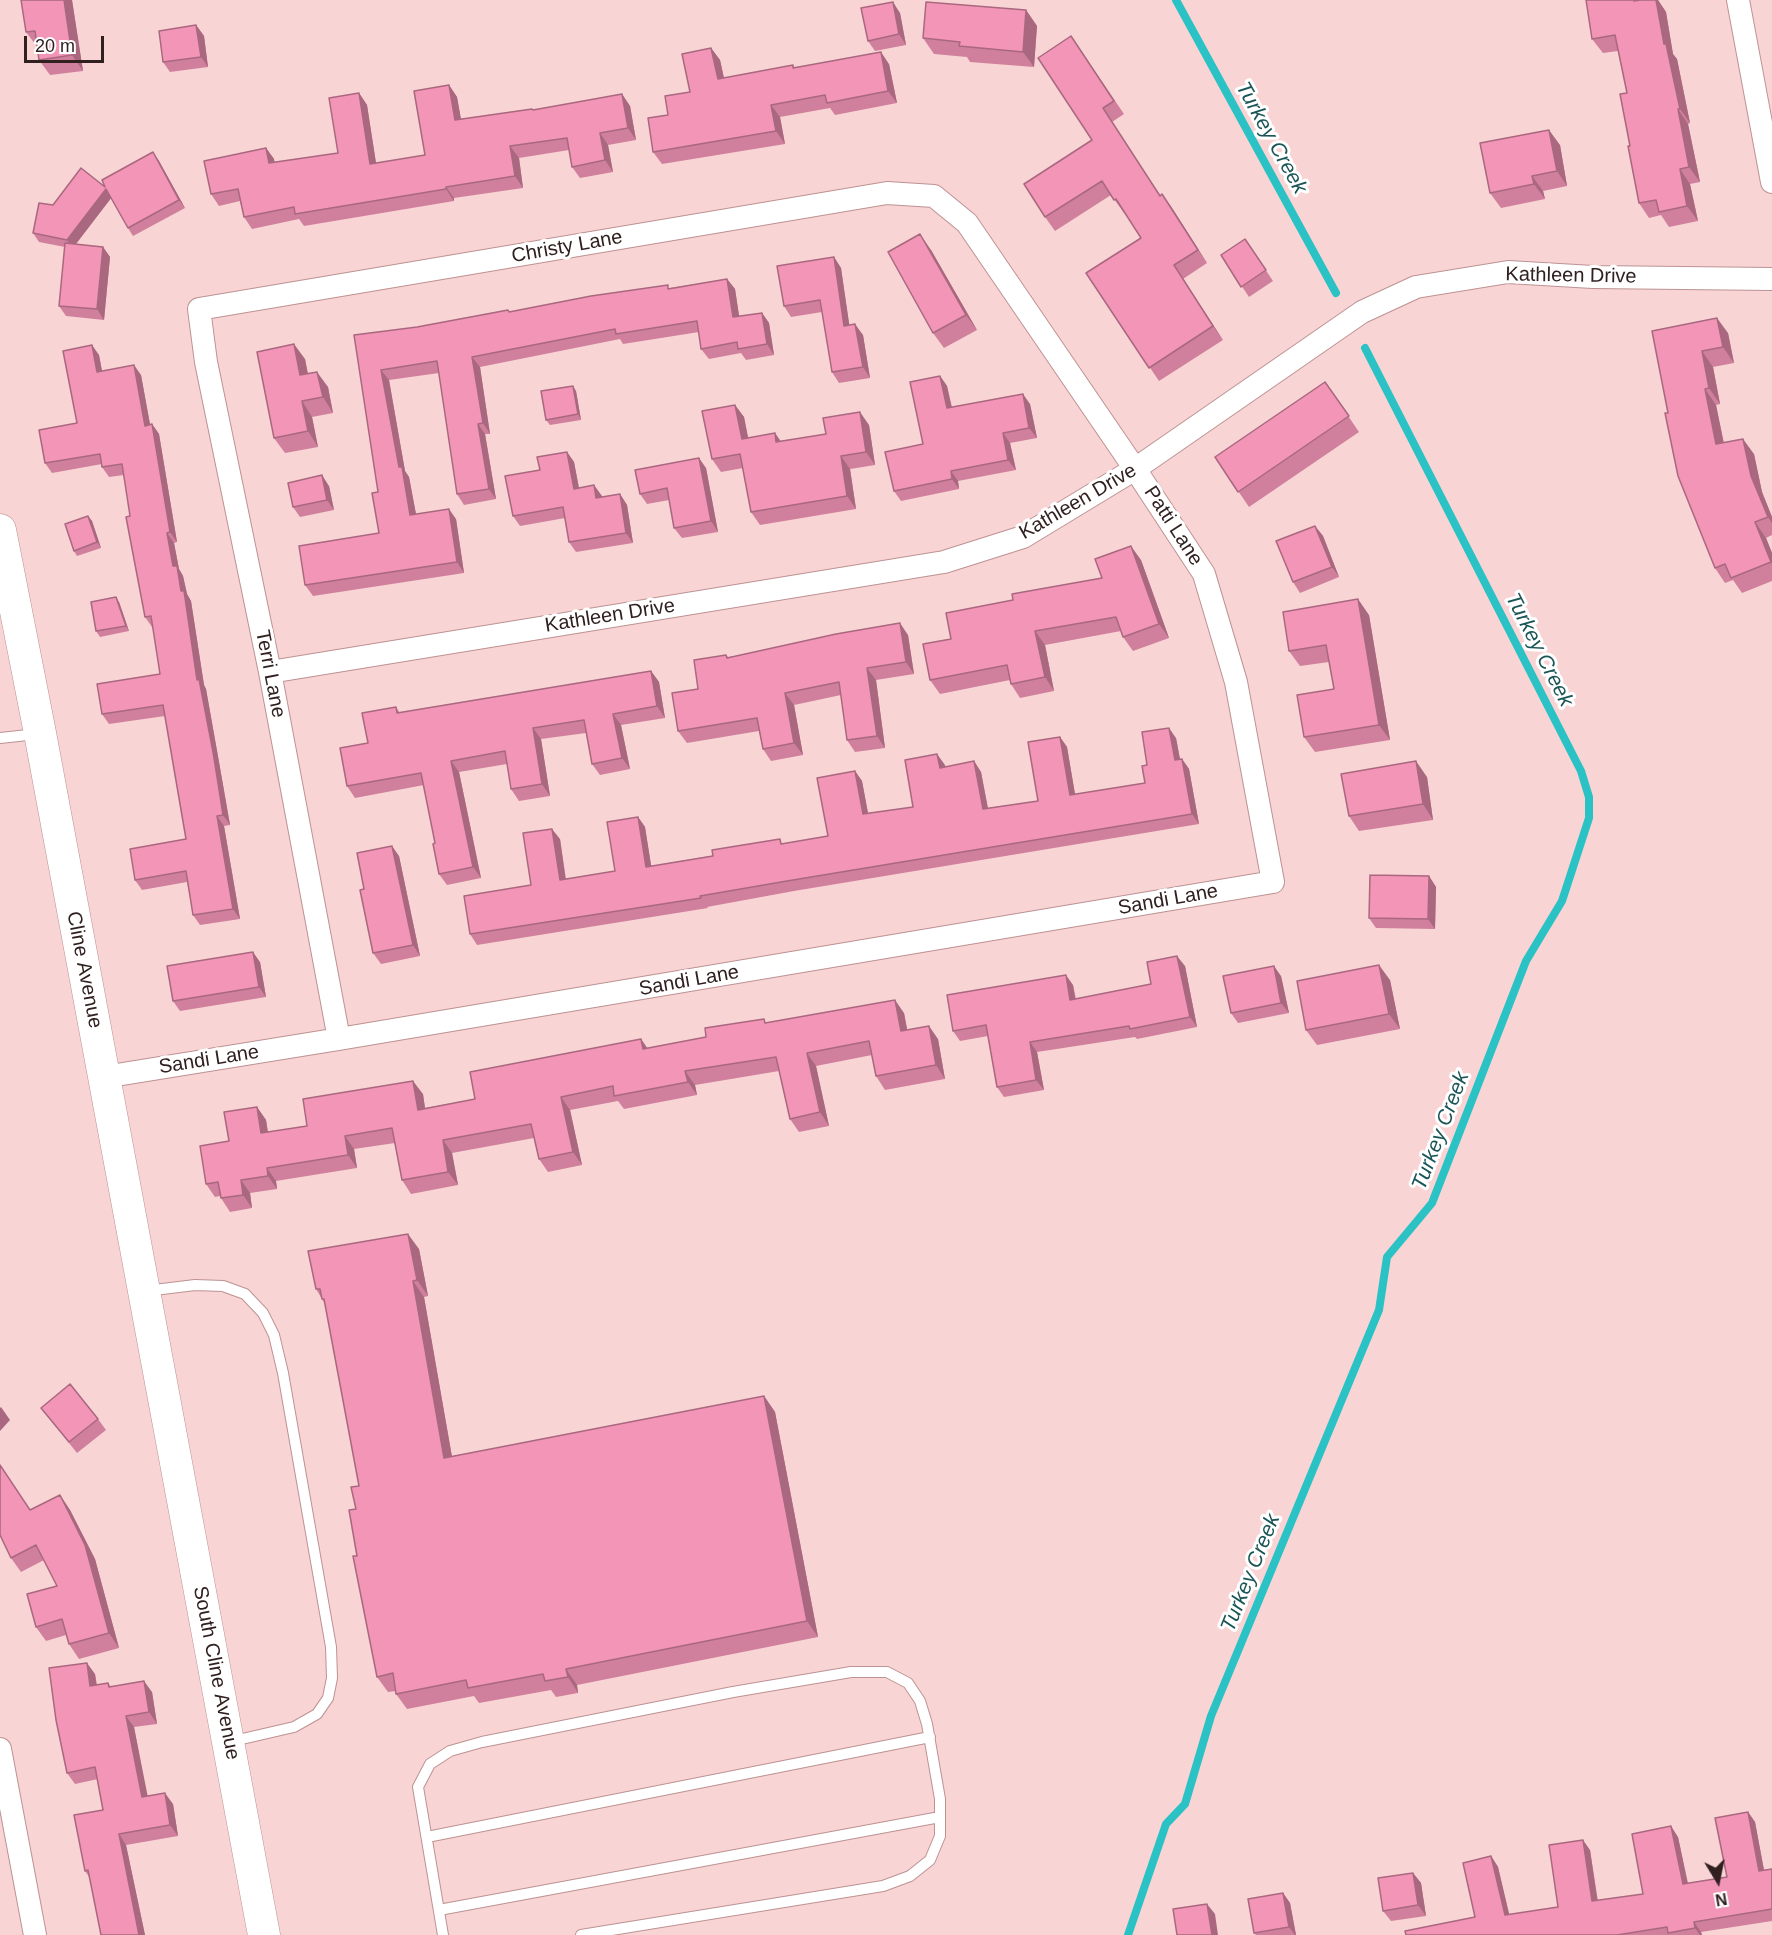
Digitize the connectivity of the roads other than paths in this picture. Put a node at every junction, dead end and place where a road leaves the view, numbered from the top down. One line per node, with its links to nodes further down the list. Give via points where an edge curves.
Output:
1 (1738, 0): 2 (street)
2 (1772, 182)
3 (934, 196): 5 (street, Christy Lane, via 886,193); 6 (street, Patti Lane, via 967,223)
4 (1772, 279): 6 (street, Kathleen Drive, via 1508,272 1416,287 1362,312)
5 (200, 309): 8 (street, Terri Lane, via 206,362)
6 (1135, 469): 8 (street, Kathleen Drive, via 1023,537 944,562); 11 (street, Patti Lane, via 1204,574 1236,682)
7 (0, 530): 9 (street, Cline Avenue)
8 (270, 672): 12 (street, Terri Lane)
9 (40, 733): 10 (lane); 13 (street, Cline Avenue)
10 (0, 738)
11 (1273, 882): 12 (street, Sandi Lane)
12 (339, 1039): 13 (street, Sandi Lane)
13 (104, 1077): 14 (street, Cline Avenue)
14 (145, 1291): 15 (street, Cline Avenue); 17 (lane, via 195,1285 223,1286 244,1294 263,1313 274,1335 283,1373 332,1647 332,1678 328,1698 317,1714 294,1727)
15 (167, 1410): 17 (street, South Cline Avenue)
16 (930, 1737): 19 (lane); 20 (lane); 20 (lane, via 920,1701 908,1683 887,1672 851,1672 710,1696 450,1751 430,1764 418,1787)
17 (229, 1742): 23 (street, South Cline Avenue)
18 (0, 1749): 22 (street)
19 (940, 1817): 21 (lane); 25 (lane, via 940,1836 930,1860 910,1876 883,1886)
20 (427, 1837): 21 (lane)
21 (439, 1910): 24 (lane)
22 (35, 1935)
23 (264, 1935)
24 (443, 1935)
25 (581, 1935)

